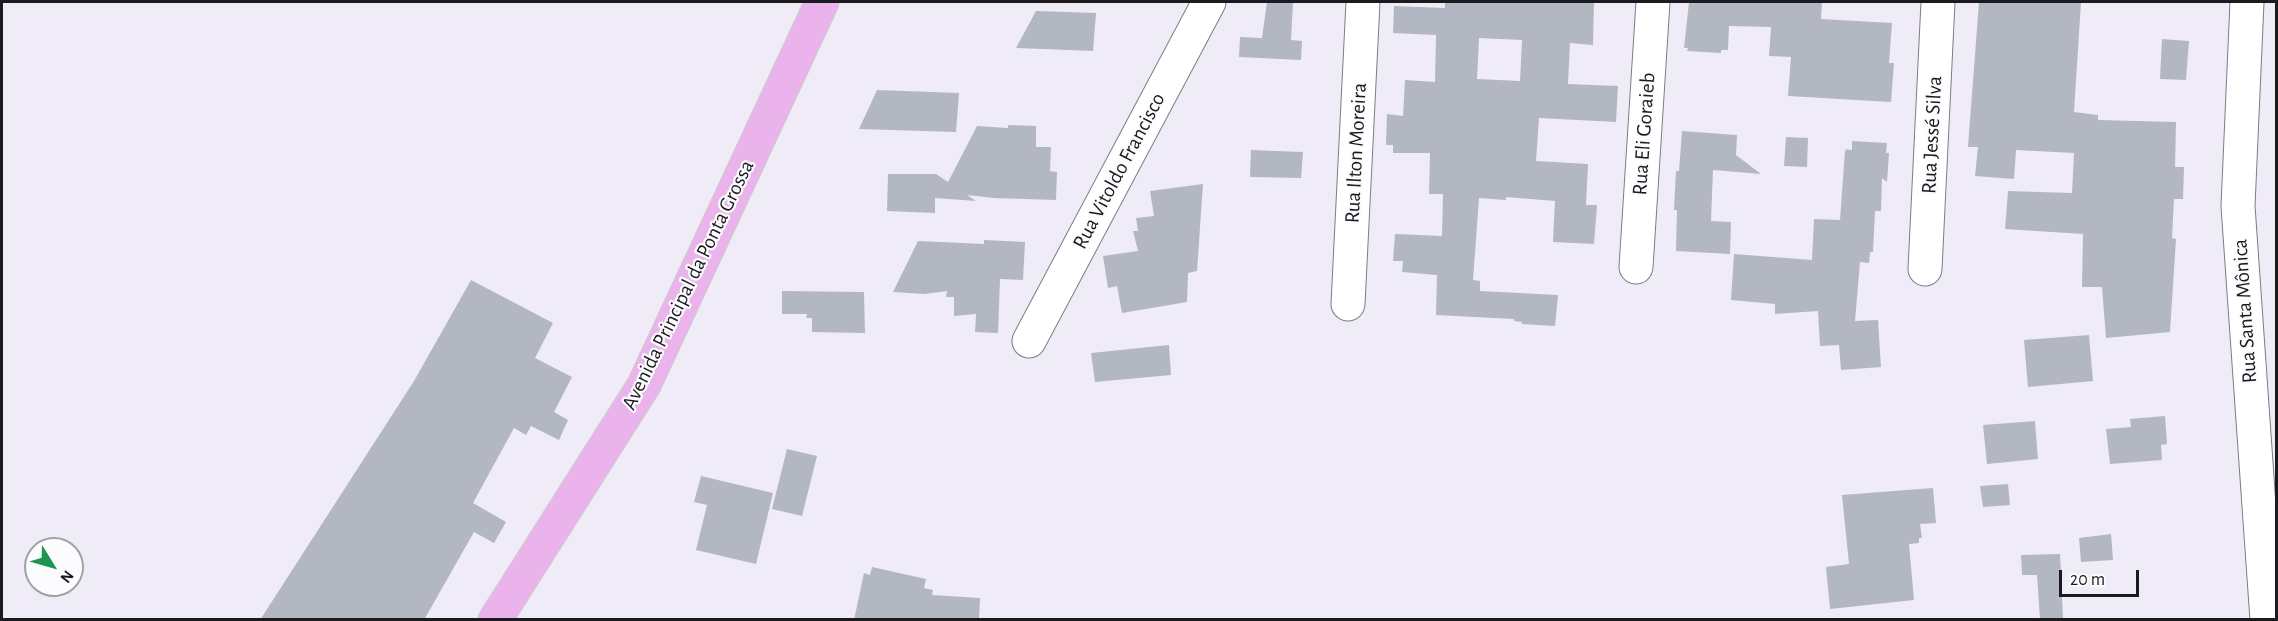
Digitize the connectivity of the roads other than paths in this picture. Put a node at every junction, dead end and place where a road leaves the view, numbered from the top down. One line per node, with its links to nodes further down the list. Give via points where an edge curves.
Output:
1 (822, 2): 11 (main road, Avenida Principal da Ponta Grossa, via 644,386)
2 (1209, 2): 10 (street, Rua Vitoldo Francisco)
3 (1363, 2): 9 (street, Rua Ilton Moreira)
4 (1653, 2): 7 (street, Rua Eli Goraieb)
5 (1938, 2): 8 (street, Rua Jessé Silva)
6 (2247, 2): 12 (street, Rua Santa Mônica, via 2238,206)
7 (1636, 267)
8 (1925, 269)
9 (1348, 304)
10 (1029, 341)
11 (495, 620)
12 (2267, 620)

